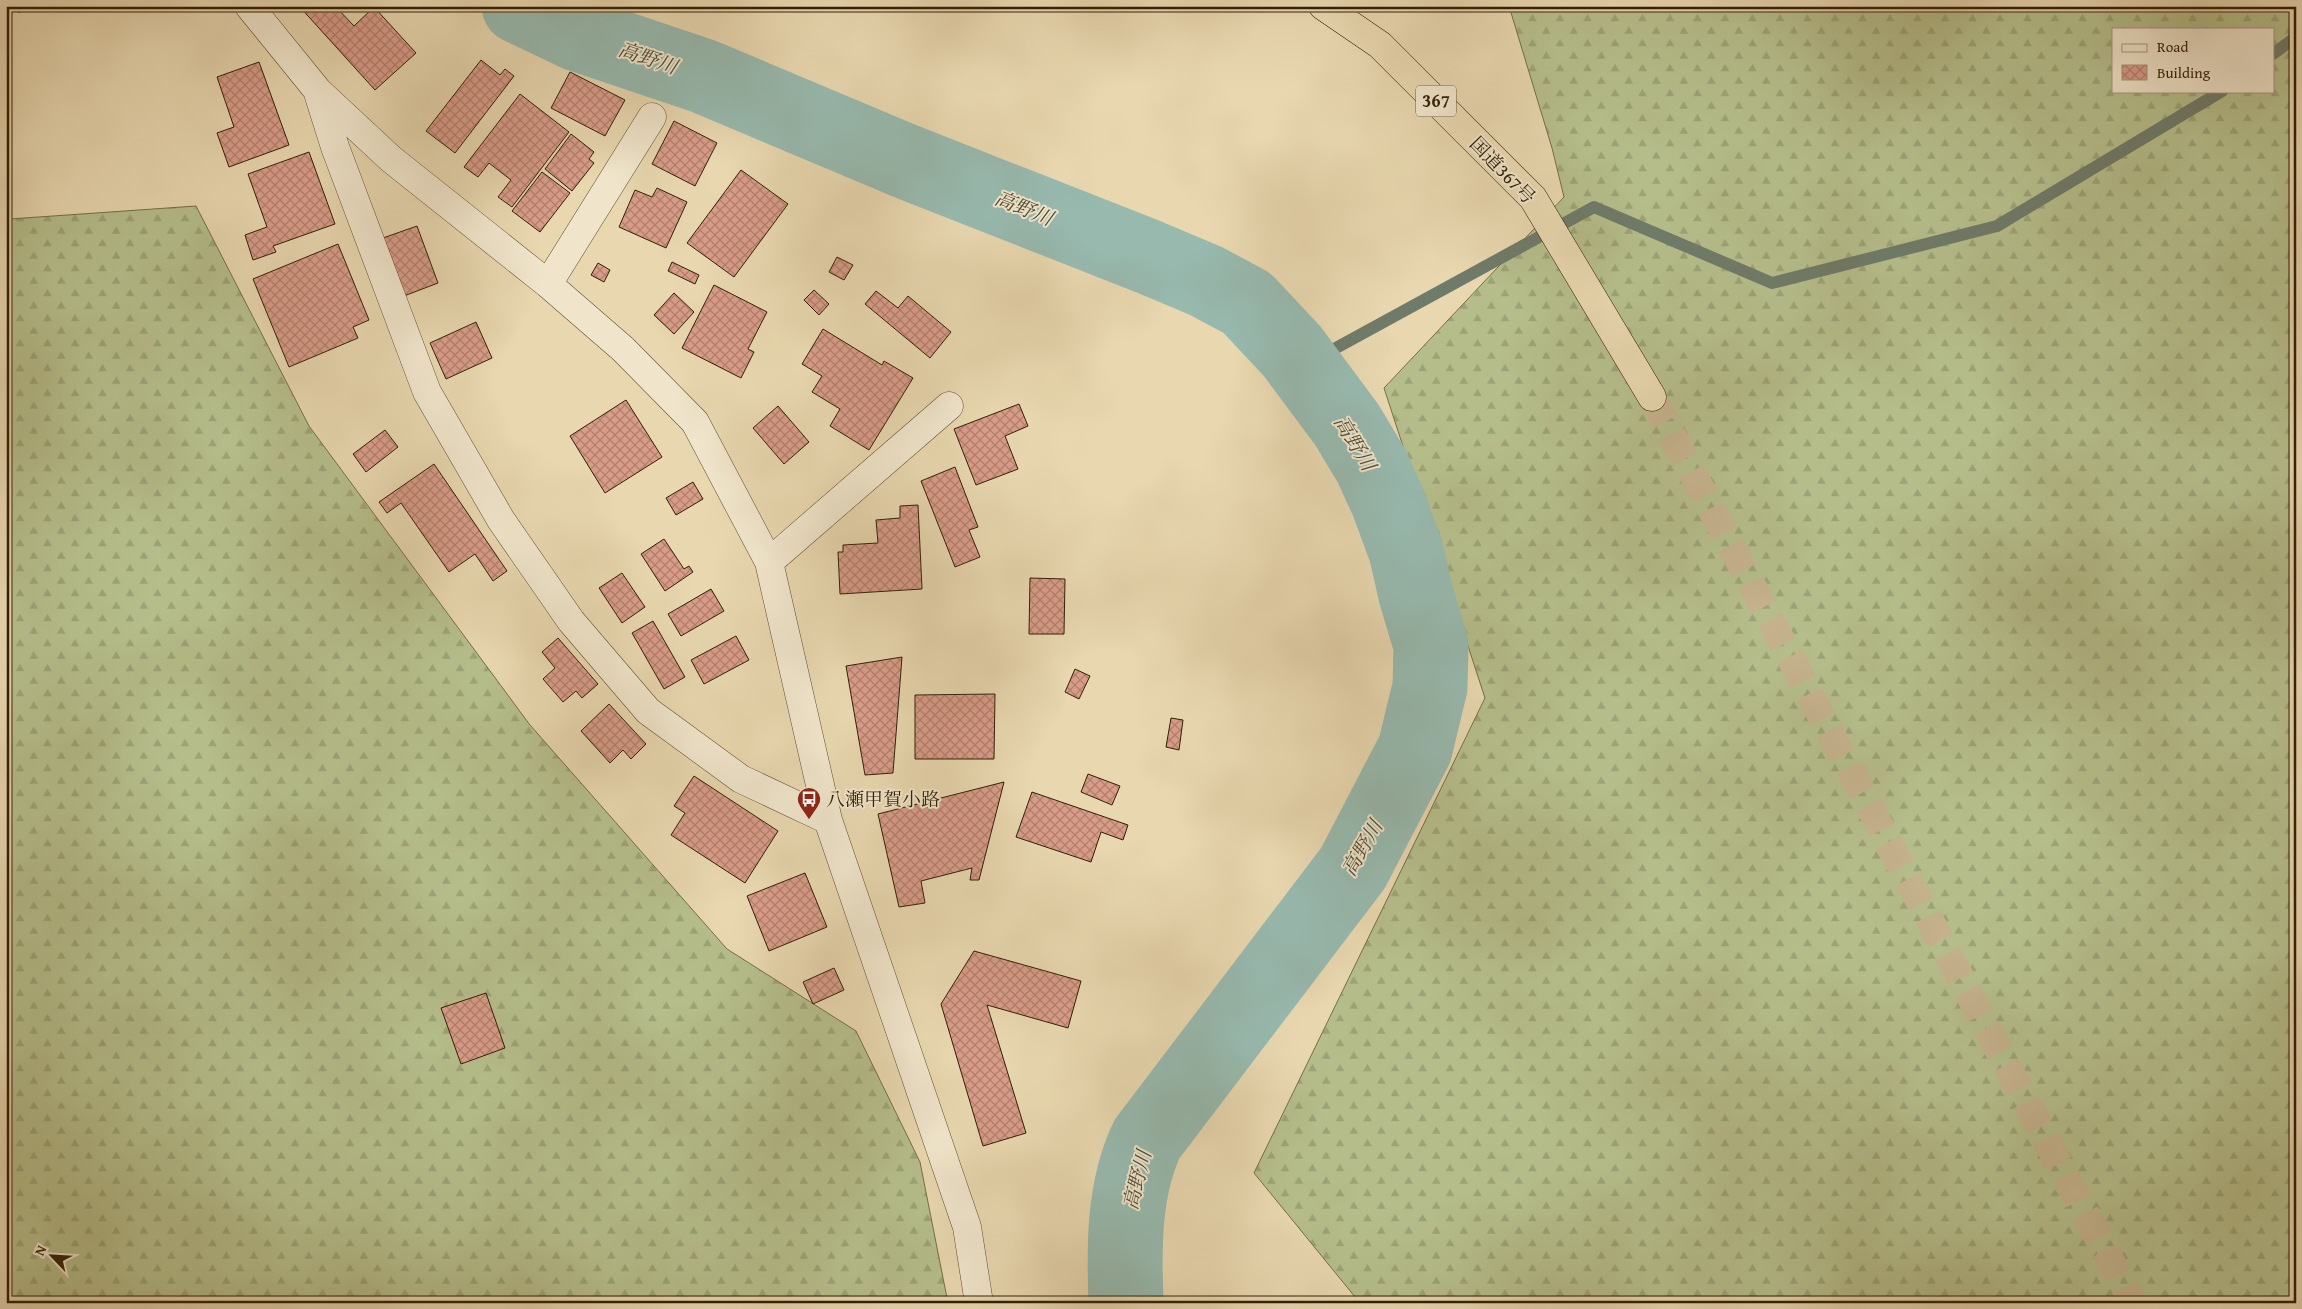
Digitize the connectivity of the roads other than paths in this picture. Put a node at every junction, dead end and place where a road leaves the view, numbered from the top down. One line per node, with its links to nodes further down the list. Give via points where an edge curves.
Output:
1 (249, 6): 3 (street)
2 (1323, 6): 6 (highway, 国道367号 / 367, via 1380,44 1533,198)
3 (318, 92): 5 (street, via 391,158); 9 (street, via 427,392 501,520 571,621 648,711 741,779)
4 (652, 118): 5 (street)
5 (548, 284): 8 (street, via 623,348 695,422)
6 (1652, 397)
7 (949, 406): 8 (street)
8 (769, 562): 9 (street)
9 (828, 820): 10 (street, via 967,1227)
10 (979, 1303)

